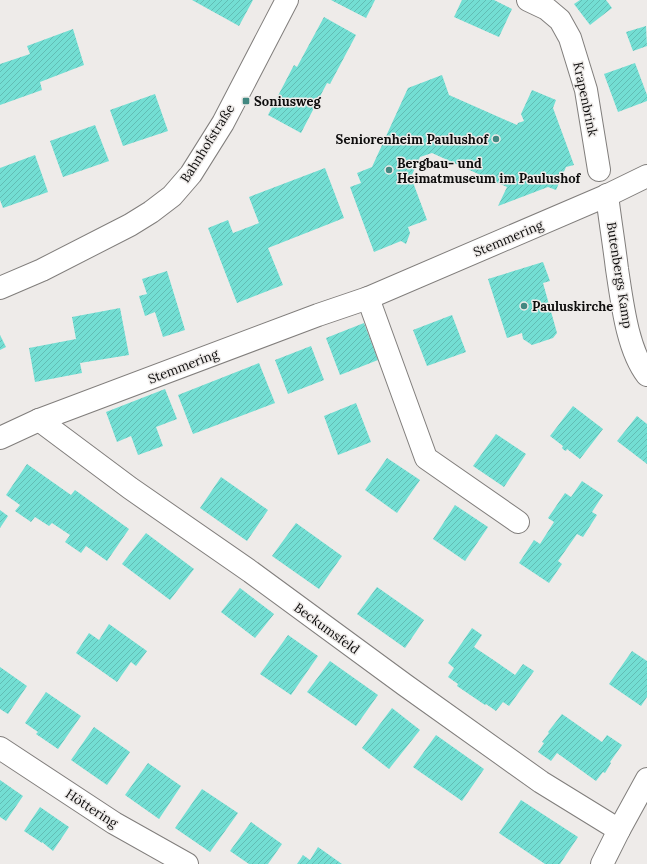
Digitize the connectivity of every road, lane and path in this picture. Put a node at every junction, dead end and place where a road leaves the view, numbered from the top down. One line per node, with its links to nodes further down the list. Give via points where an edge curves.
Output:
1 (287, 0): 6 (street, Bahnhofstraße, via 223,123 191,174 172,196 130,225 42,270)
2 (528, 0): 3 (street, Krapenbrink, via 547,9 560,20 570,38 586,90)
3 (599, 170)
4 (647, 176): 5 (street, Stemmering)
5 (607, 195): 7 (street, Stemmering); 8 (street, Butenbergs Kamp, via 623,310 636,355)
6 (0, 288)
7 (368, 298): 9 (street, Stemmering); 11 (street, via 426,458)
8 (647, 375)
9 (39, 420): 10 (street, Stemmering); 14 (street, Beckumsfeld, via 534,777)
10 (0, 438)
11 (518, 522)
12 (0, 748): 15 (street, Höttering, via 114,823)
13 (644, 790): 14 (street)
14 (619, 830): 16 (street)
15 (187, 864)
16 (602, 864)

